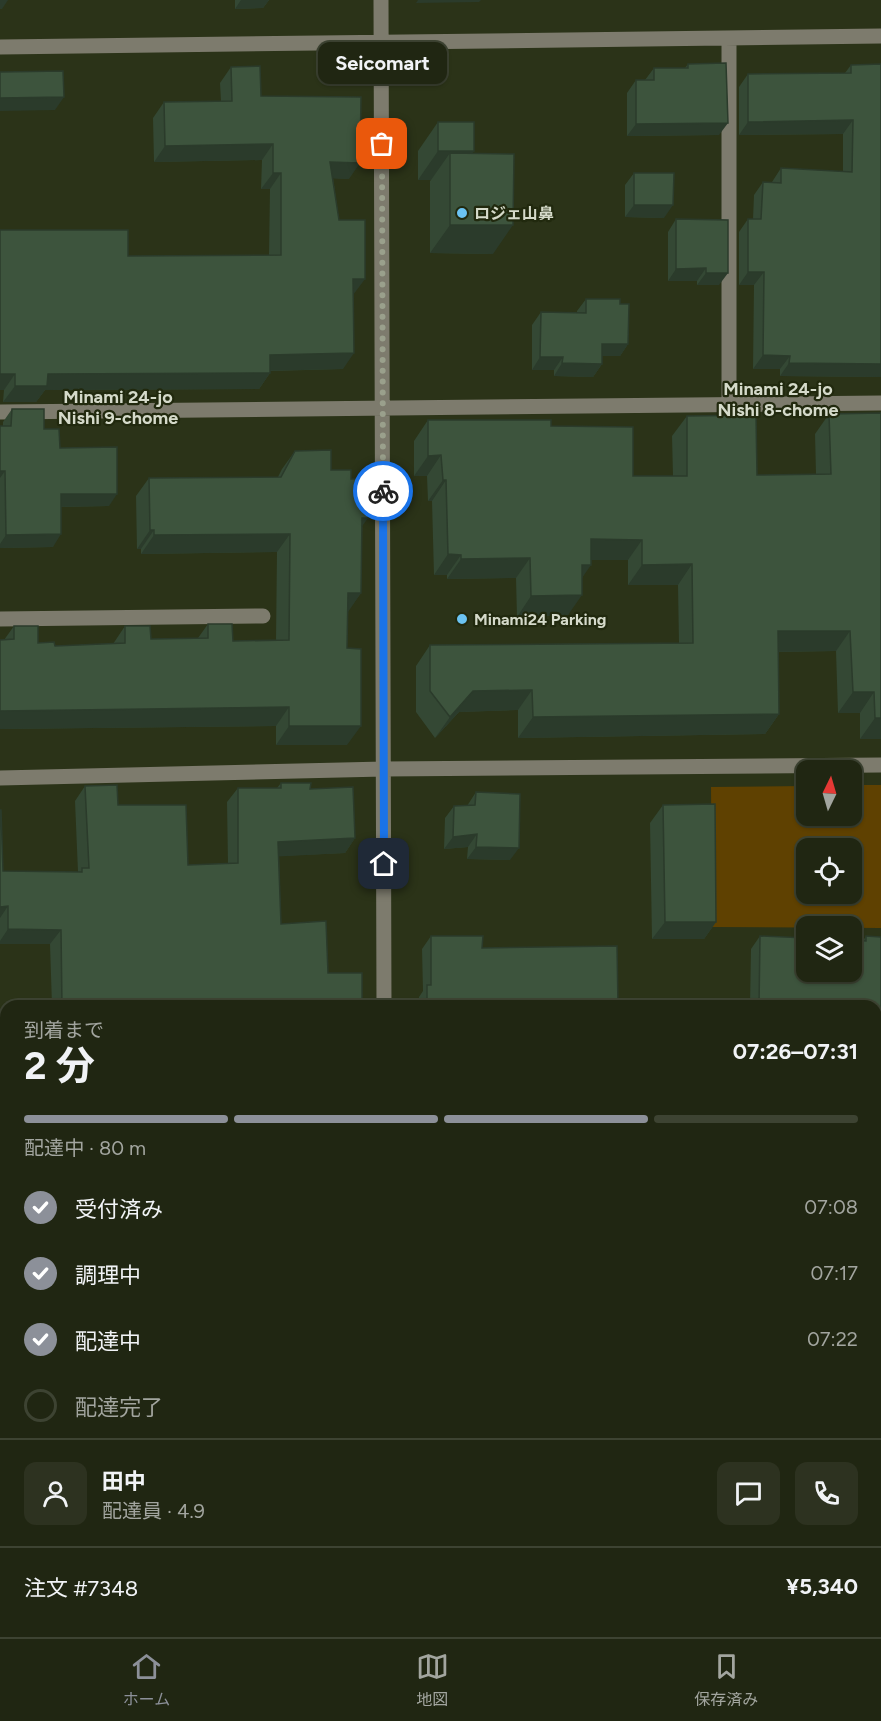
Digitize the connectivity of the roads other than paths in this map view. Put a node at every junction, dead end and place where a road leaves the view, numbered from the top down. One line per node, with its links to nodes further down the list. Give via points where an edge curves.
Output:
1 (381, 0): 4 (street)
2 (881, 36): 3 (street)
3 (729, 38): 4 (street); 7 (street)
4 (381, 43): 5 (street); 8 (street)
5 (0, 47)
6 (881, 404): 7 (street)
7 (729, 405): 8 (street)
8 (382, 408): 9 (street); 13 (street)
9 (0, 412)
10 (263, 616): 11 (street)
11 (0, 619)
12 (881, 765): 13 (street)
13 (384, 769): 14 (street); 15 (street)
14 (0, 778)
15 (384, 1000)

